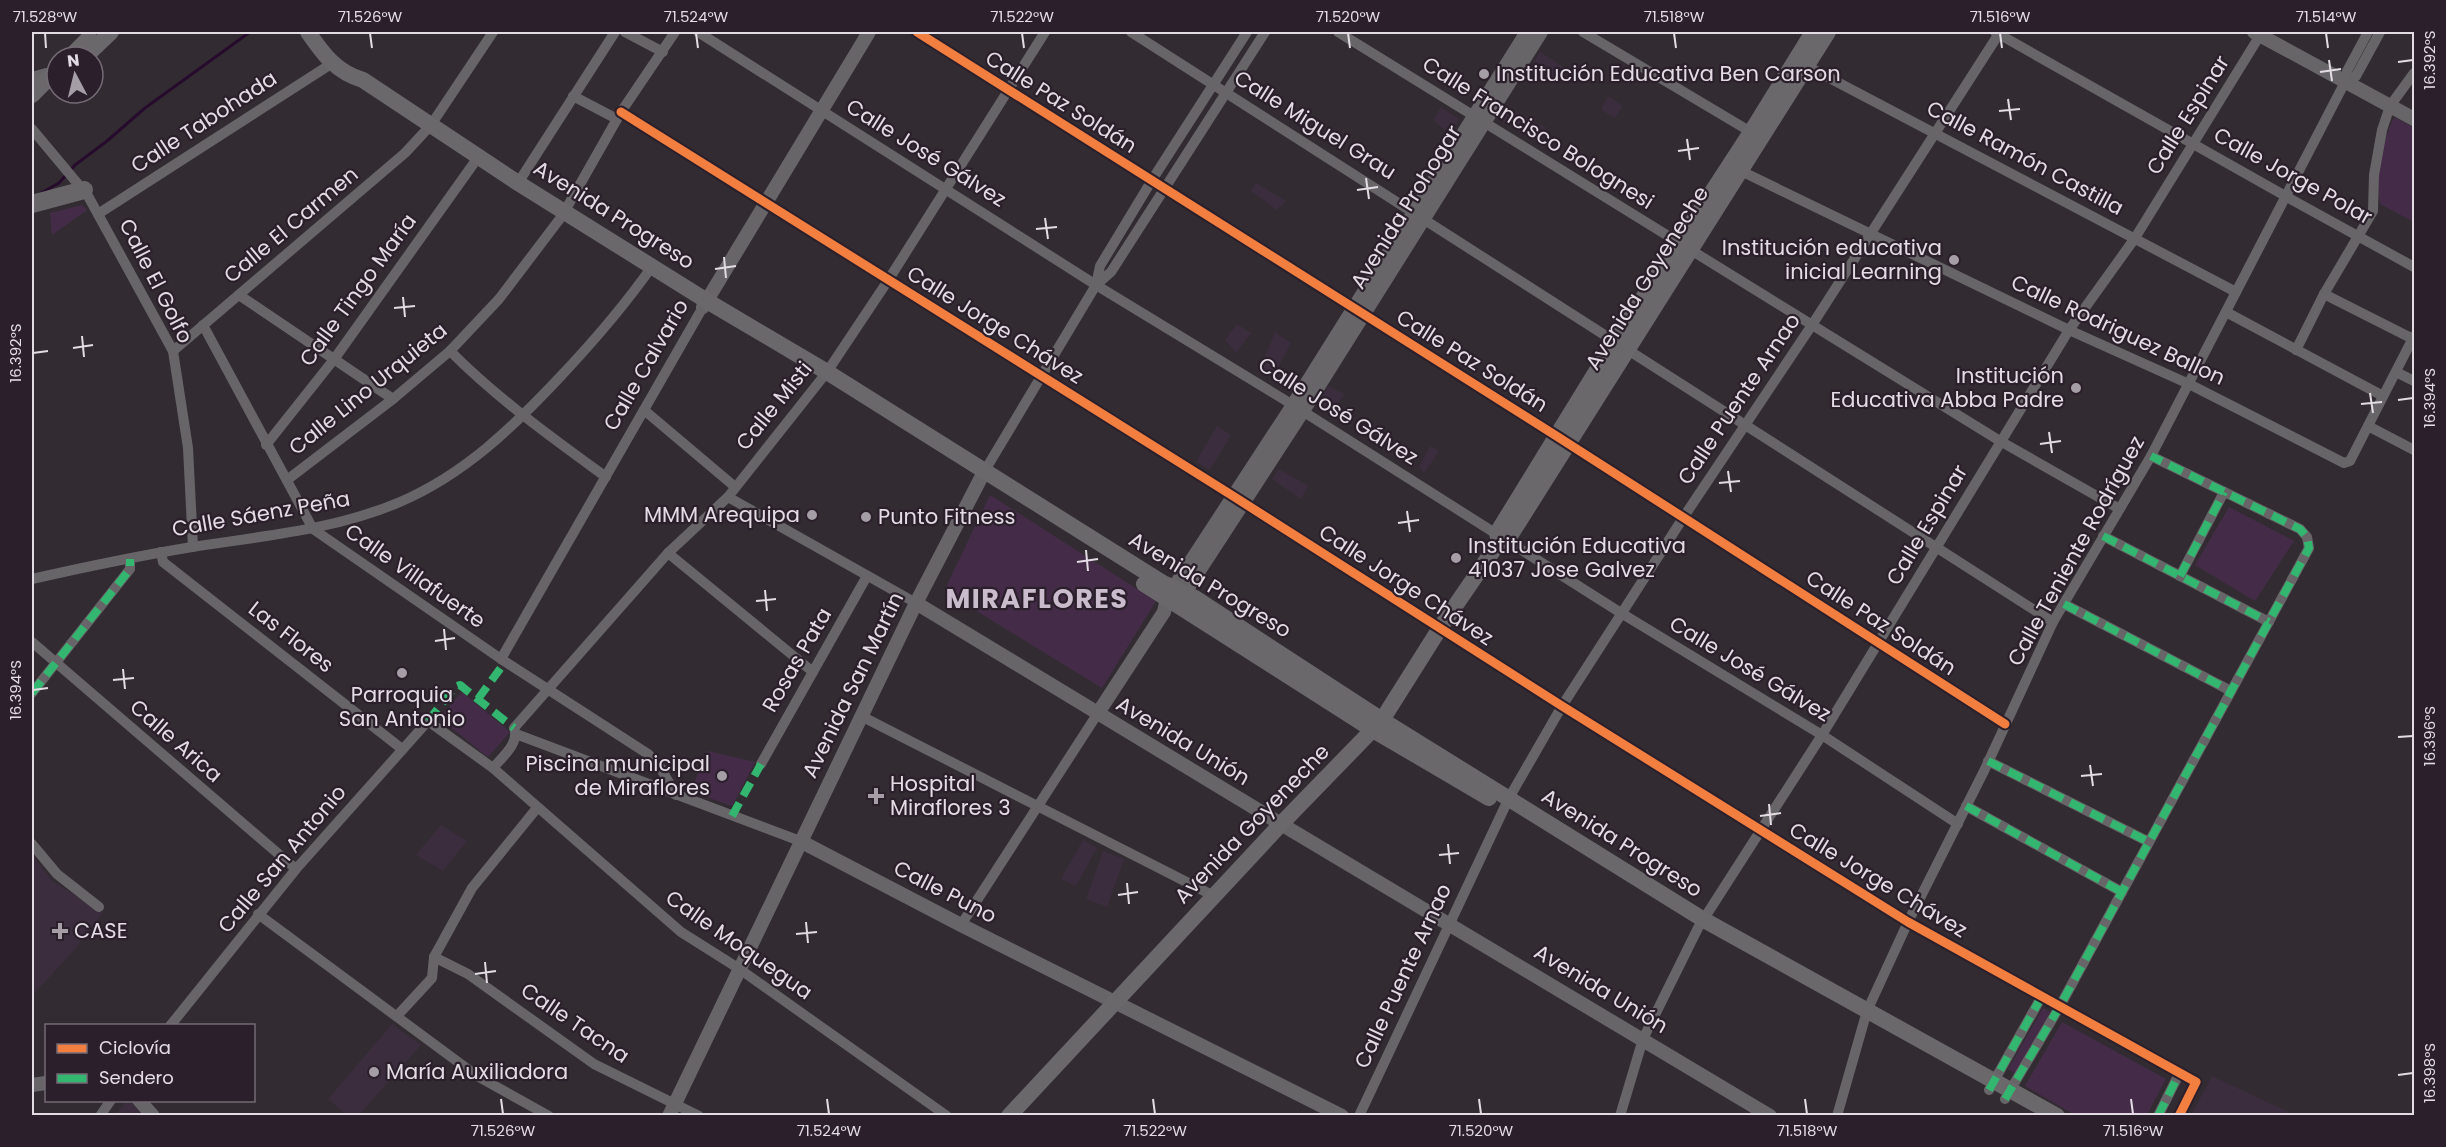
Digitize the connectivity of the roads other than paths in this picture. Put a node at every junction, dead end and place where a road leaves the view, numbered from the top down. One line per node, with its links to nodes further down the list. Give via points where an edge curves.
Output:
1 (97, 32): 25 (main road)
2 (111, 32): 26 (main road)
3 (308, 32): 28 (main road, Avenida Progreso)
4 (493, 32): 46 (street, Calle El Carmen)
5 (615, 32): 38 (street)
6 (625, 32): 27 (street)
7 (675, 32): 27 (street, Calle Lino Urquieta)
8 (698, 32): 41 (street, Calle José Gálvez)
9 (869, 32): 41 (street, Calle Calvario)
10 (916, 32): 34 (street, Calle Paz Soldán)
11 (1045, 32): 34 (street, Calle Misti)
12 (1131, 32): 32 (street, Calle Miguel Grau)
13 (1247, 32): 32 (street, Avenida San Martín)
14 (1264, 32): 36 (street, Avenida San Martín)
15 (1338, 32): 43 (street, Calle Francisco Bolognesi)
16 (1527, 32): 43 (street, Avenida Prohogar)
17 (1541, 32): 43 (street, Avenida Prohogar)
18 (1583, 32): 48 (street)
19 (1813, 32): 29 (main road, Avenida Goyeneche)
20 (1828, 32): 29 (main road, Avenida Goyeneche)
21 (1998, 32): 47 (street, Calle Puente Arnao); 49 (street, Calle Jorge Polar)
22 (2368, 32): 31 (street, Calle Teniente Rodríguez)
23 (2380, 32): 31 (street, Calle Teniente Rodríguez, via 2356,76)
24 (2259, 33): 31 (street); 49 (street, Calle Espinar)
25 (83, 45)
26 (97, 45)
27 (663, 52): 42 (street, Calle Lino Urquieta)
28 (331, 64): 46 (main road, Avenida Progreso, via 350,76 357,86); 60 (street, Calle Tabohada)
29 (1801, 64): 47 (street, Calle Ramón Castilla); 48 (main road, Avenida Goyeneche)
30 (2415, 73): 39 (street)
31 (2345, 82): 39 (street); 57 (street, Calle Teniente Rodríguez)
32 (1214, 84): 36 (street, Calle Miguel Grau); 52 (street, Avenida San Martín)
33 (45, 85): 37 (main road)
34 (1008, 90): 52 (street, Calle Paz Soldán); 55 (street, Calle Misti)
35 (45, 91): 40 (main road)
36 (1226, 92): 56 (street, Avenida San Martín); 62 (street, Calle Miguel Grau)
37 (32, 95)
38 (573, 96): 42 (street, Calle Jorge Chávez); 53 (street)
39 (2390, 106): 44 (street); 64 (street, via 2374,175 2374,208)
40 (32, 109)
41 (822, 110): 55 (street, Calle José Gálvez); 59 (street, Calle Calvario)
42 (619, 115): 59 (street, Calle Jorge Chávez); 61 (street, Calle Lino Urquieta)
43 (1479, 117): 62 (street, Avenida Prohogar); 66 (street, Calle Francisco Bolognesi)
44 (2415, 119)
45 (32, 129): 54 (street, Calle El Golfo)
46 (428, 129): 50 (main road, Avenida Progreso); 73 (street, Calle El Carmen, via 376,179)
47 (1936, 133): 63 (street, Calle Puente Arnao); 65 (street, Calle Ramón Castilla)
48 (1756, 135): 51 (main road, Avenida Goyeneche); 66 (main road, Avenida Goyeneche)
49 (2193, 143): 57 (street, Calle Jorge Polar); 65 (street, Calle Espinar)
50 (477, 158): 53 (main road, Avenida Progreso); 61 (main road, Avenida Progreso); 85 (street, Calle Tingo María)
51 (1741, 171): 63 (street, Calle Rodriguez Ballon); 66 (main road, Avenida Goyeneche)
52 (1152, 180): 56 (street, Calle Paz Soldán); 70 (street, Avenida San Martín, via 1100,266)
53 (518, 183): 61 (main road, Avenida Progreso)
54 (79, 184): 58 (main road); 60 (street, Calle El Golfo)
55 (946, 188): 69 (street, Calle Misti); 70 (street, Calle José Gálvez)
56 (1165, 189): 70 (street, Avenida San Martín, via 1111,272); 75 (street, Calle Paz Soldán)
57 (2287, 197): 64 (street, Calle Jorge Polar); 71 (street, Calle Teniente Rodríguez)
58 (32, 204)
59 (767, 204): 69 (street, Calle Jorge Chávez); 74 (street, Calle Calvario)
60 (98, 213): 83 (street, Calle El Golfo)
61 (564, 213): 68 (main road, Avenida Progreso); 84 (street, Calle Lino Urquieta, via 499,299)
62 (1420, 215): 75 (street, Avenida Prohogar); 81 (street, Calle Miguel Grau)
63 (1871, 235): 78 (street, Calle Puente Arnao); 79 (street, Calle Rodriguez Ballon)
64 (2358, 235): 67 (street, Calle Jorge Polar); 72 (street)
65 (2135, 238): 71 (street, Calle Ramón Castilla); 79 (street, Calle Espinar)
66 (1685, 248): 78 (street, Calle Francisco Bolognesi); 81 (main road, Avenida Goyeneche)
67 (2415, 267)
68 (652, 268): 74 (main road, Avenida Progreso); 95 (street, Calle Sáenz Peña, via 589,345)
69 (889, 279): 87 (street, Calle Misti); 88 (street, Calle Jorge Chávez)
70 (1096, 285): 88 (street, Avenida San Martín); 93 (street, Calle José Gálvez)
71 (2236, 292): 76 (street, Calle Teniente Rodríguez)
72 (2324, 294): 80 (street); 82 (street)
73 (239, 295): 77 (street, Calle El Carmen); 85 (street)
74 (705, 304): 87 (main road, Avenida Progreso); 94 (street, Calle Calvario)
75 (1358, 310): 93 (street, Avenida Prohogar); 98 (street, Calle Paz Soldán)
76 (2226, 312): 82 (street); 90 (street, Calle Teniente Rodríguez)
77 (203, 325): 83 (street, Calle El Carmen); 100 (street, Calle Villafuerte)
78 (1812, 325): 96 (street, Calle Puente Arnao); 99 (street, Calle Francisco Bolognesi)
79 (2069, 330): 90 (street, Calle Rodriguez Ballon); 99 (street, Calle Espinar)
80 (2414, 337): 86 (street, Calle Rodriguez Ballon)
81 (1622, 345): 96 (street, Calle Miguel Grau); 98 (main road, Avenida Goyeneche)
82 (2296, 350): 91 (street)
83 (173, 351): 115 (street, Calle El Golfo, via 188,447)
84 (450, 351): 92 (street, Calle Lino Urquieta); 95 (street)
85 (335, 358): 92 (street); 100 (street, Calle Tingo María)
86 (2396, 372): 89 (street); 91 (street, Calle Rodriguez Ballon)
87 (824, 375): 103 (main road, Avenida Progreso); 106 (street, Calle Misti)
88 (1040, 375): 103 (street, Avenida San Martín); 109 (street, Calle Jorge Chávez)
89 (2415, 381)
90 (2189, 384): 97 (street, Calle Rodriguez Ballon, via 2344,463 2350,460); 102 (street, Calle Teniente Rodríguez)
91 (2383, 396): 97 (street, Calle Rodriguez Ballon)
92 (393, 399): 105 (street, Calle Lino Urquieta)
93 (1298, 408): 109 (street, Avenida Prohogar); 114 (street, Calle José Gálvez)
94 (644, 410): 104 (street, Calle Calvario); 106 (street)
95 (522, 417): 104 (street); 112 (street, Calle Sáenz Peña, via 477,457 440,482 401,502)
96 (1747, 425): 111 (street, Calle Puente Arnao); 116 (street, Calle Miguel Grau)
97 (2368, 426): 101 (street)
98 (1563, 440): 111 (street, Calle Paz Soldán); 114 (main road, Avenida Goyeneche)
99 (2000, 441): 110 (street, Calle Francisco Bolognesi); 116 (street, Calle Espinar)
100 (266, 446): 105 (street, Calle Villafuerte)
101 (2415, 450)
102 (2151, 456): 107 (street); 110 (street, Calle Teniente Rodríguez)
103 (982, 475): 123 (main road, Avenida Progreso, via 1162,583); 124 (street, Avenida San Martín)
104 (606, 477): 132 (street, Calle Calvario)
105 (287, 480): 112 (street, Calle Villafuerte)
106 (734, 486): 108 (street, Calle Misti)
107 (2224, 492): 121 (street); 128 (street, via 2300,529 2307,537 2309,548)
108 (728, 497): 118 (street, Calle Misti); 120 (street, Avenida Unión)
109 (1239, 499): 123 (street, Avenida Prohogar); 129 (street, Calle Jorge Chávez)
110 (2118, 508): 113 (street, Calle Teniente Rodríguez)
111 (1683, 518): 126 (street, Calle Puente Arnao); 131 (street, Calle Paz Soldán)
112 (313, 529): 115 (street, Calle Sáenz Peña); 132 (street, Calle Villafuerte)
113 (2103, 536): 121 (street); 125 (street, Calle Teniente Rodríguez)
114 (1501, 538): 126 (street, Calle José Gálvez); 129 (main road, Avenida Goyeneche)
115 (193, 547): 117 (street, Calle Sáenz Peña)
116 (1938, 547): 127 (street, Calle Miguel Grau); 131 (street, Calle Espinar)
117 (161, 552): 119 (street, Calle Sáenz Peña); 146 (street, Las Flores, via 163,562)
118 (668, 554): 134 (street); 135 (street, Calle Misti)
119 (130, 559): 122 (street, Calle Sáenz Peña); 133 (street, via 130,569)
120 (867, 576): 124 (street, Avenida Unión); 134 (street, Rosas Pata)
121 (2180, 576): 128 (street)
122 (32, 579)
123 (1173, 599): 139 (street, Avenida Prohogar); 143 (main road, Avenida Progreso)
124 (916, 603): 139 (street, Avenida Unión); 140 (street, Avenida San Martín)
125 (2064, 604): 127 (street, Calle Teniente Rodríguez); 136 (street)
126 (1622, 613): 138 (street, Calle Puente Arnao); 145 (street, Calle José Gálvez)
127 (2053, 622): 142 (street, Calle Teniente Rodríguez)
128 (2269, 622): 136 (street)
129 (1440, 628): 138 (street, Calle Jorge Chávez); 143 (main road, Avenida Goyeneche)
130 (32, 642): 133 (street, Calle Arica)
131 (1878, 642): 142 (street, Calle Paz Soldán); 145 (street, Calle Espinar)
132 (501, 659): 135 (street, Calle Villafuerte)
133 (54, 662): 137 (street); 161 (street, Calle Arica)
134 (813, 672): 148 (street, Rosas Pata)
135 (546, 690): 144 (street, Calle Misti, via 514,728); 150 (street, Calle Villafuerte, via 648,754)
136 (2231, 691): 159 (street)
137 (32, 693)
138 (1562, 706): 151 (street, Calle Puente Arnao); 157 (street, Calle Jorge Chávez)
139 (1098, 713): 152 (street, Avenida Prohogar); 156 (street, Avenida Unión)
140 (861, 716): 152 (street); 158 (street, Avenida San Martín)
141 (428, 721): 146 (street, Calle San Antonio); 149 (street, Calle Moquegua)
142 (2006, 724): 147 (street, Calle Teniente Rodríguez)
143 (1377, 725): 151 (main road, Avenida Progreso); 156 (main road, Avenida Goyeneche)
144 (516, 734): 149 (street, Calle Misti); 150 (street, Calle Puno)
145 (1822, 735): 155 (street, Calle José Gálvez); 157 (street, Calle Espinar)
146 (402, 750): 161 (street, Calle San Antonio)
147 (1988, 760): 153 (street, Calle Teniente Rodríguez); 159 (street)
148 (761, 764)
149 (493, 768): 154 (street, Calle Moquegua)
150 (676, 795): 158 (street, Calle Puno)
151 (1506, 803): 167 (street, Calle Puente Arnao); 168 (main road, Avenida Progreso)
152 (1037, 805): 163 (street); 169 (street, Avenida Prohogar)
153 (1966, 806): 155 (street, Calle Teniente Rodríguez); 162 (street)
154 (537, 808): 170 (street, via 472,888); 171 (street, Calle Moquegua, via 681,932)
155 (1958, 824): 166 (street, Calle Teniente Rodríguez)
156 (1281, 825): 163 (main road, Avenida Goyeneche); 167 (street, Avenida Unión)
157 (1762, 830): 166 (street, Calle Jorge Chávez); 168 (street, Calle Espinar)
158 (800, 841): 169 (street, Calle Puno); 171 (street, Avenida San Martín)
159 (2149, 842): 162 (street)
160 (32, 844): 164 (street, via 57,874)
161 (296, 869): 165 (street, Calle San Antonio)
162 (2122, 892): 174 (street)
163 (1214, 896): 173 (main road, Avenida Goyeneche)
164 (99, 907)
165 (258, 914): 175 (street); 177 (street, Calle San Antonio)
166 (1908, 922): 172 (street, Calle Jorge Chávez); 176 (street, Calle Teniente Rodríguez)
167 (1449, 924): 178 (street, Avenida Unión); 192 (street, Calle Puente Arnao)
168 (1701, 924): 176 (main road, Avenida Progreso); 178 (street, Calle Espinar)
169 (961, 925): 173 (street, Calle Puno)
170 (434, 957): 175 (street, via 432,978); 184 (street, Calle Tacna, via 468,974 594,1064)
171 (738, 968): 184 (street, Avenida San Martín); 189 (street, Calle Moquegua)
172 (2042, 996): 174 (street, Calle Jorge Chávez); 180 (street)
173 (1114, 1001): 190 (main road, Avenida Goyeneche); 191 (street, Calle Puno)
174 (2060, 1006): 179 (street, Calle Jorge Chávez); 181 (street)
175 (397, 1016): 187 (street, via 477,1076)
176 (1866, 1016): 180 (main road, Avenida Progreso); 195 (street, Calle Teniente Rodríguez)
177 (172, 1024)
178 (1643, 1039): 193 (street, Calle Espinar); 194 (street, Avenida Unión)
179 (2179, 1074): 198 (street); 199 (street, via 2196,1082)
180 (1992, 1086): 181 (main road, Avenida Progreso)
181 (2007, 1094): 196 (main road, Avenida Progreso); 197 (main road, Avenida Progreso)
182 (110, 1102): 185 (street)
183 (140, 1102): 186 (street)
184 (671, 1110): 188 (street, Calle Tacna)
185 (100, 1116)
186 (153, 1116)
187 (549, 1116)
188 (699, 1116)
189 (947, 1116)
190 (1009, 1116)
191 (1342, 1116)
192 (1359, 1116)
193 (1620, 1116)
194 (1770, 1116)
195 (1837, 1116)
196 (2035, 1116)
197 (2057, 1116)
198 (2158, 1116)
199 (2178, 1116)

